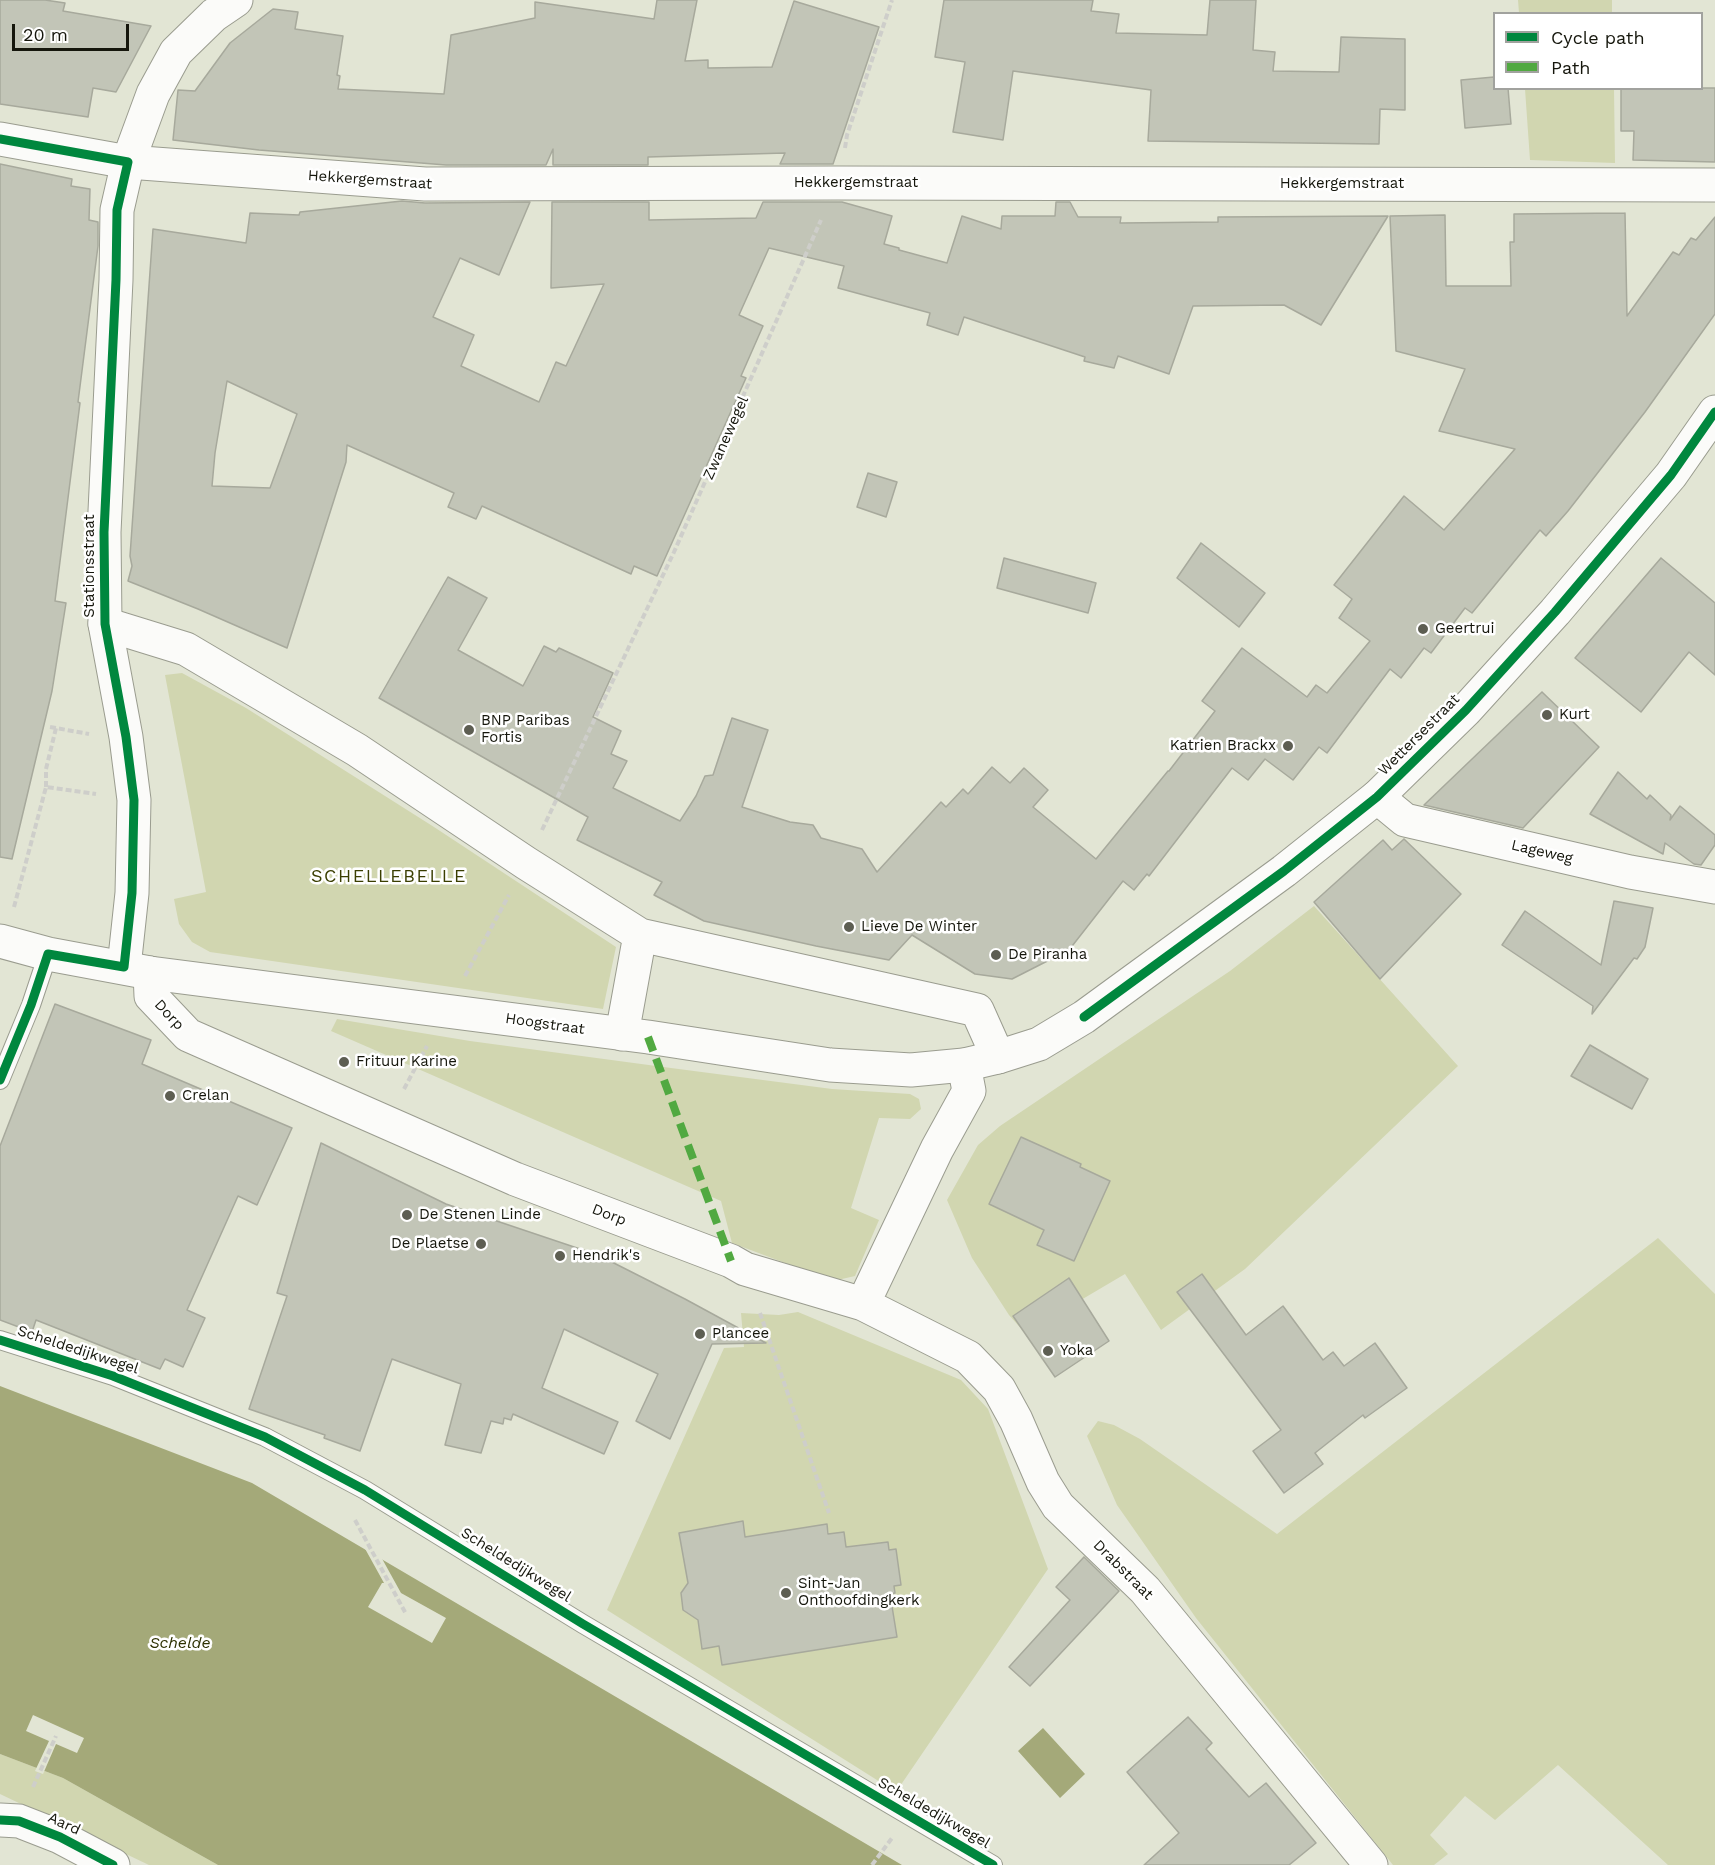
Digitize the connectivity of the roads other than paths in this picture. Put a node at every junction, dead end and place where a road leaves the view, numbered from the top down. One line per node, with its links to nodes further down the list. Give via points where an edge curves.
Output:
1 (236, 0): 3 (street, Stationsstraat, via 214,15 176,52 153,94)
2 (0, 139): 3 (street, Hekkergemstraat)
3 (128, 162): 4 (street, Hekkergemstraat, via 425,184); 6 (street, Stationsstraat, via 117,210 104,532)
4 (1715, 185)
5 (1715, 412): 7 (street, Wettersestraat, via 1671,475 1555,612 1466,710)
6 (105, 624): 9 (street, via 186,650 357,750); 12 (street, Stationsstraat, via 134,800 132,893)
7 (1377, 797): 8 (street, Lageweg, via 1405,820 1630,872); 13 (street, Wettersestraat, via 1284,871)
8 (1715, 887)
9 (640, 935): 14 (street); 15 (street, via 977,1010)
10 (0, 941): 11 (street, Hoogstraat)
11 (48, 954): 12 (street, Hoogstraat); 17 (lane)
12 (137, 970): 14 (street, Hoogstraat); 18 (street, Dorp, via 151,996 188,1035 515,1179 746,1269)
13 (1084, 1017): 15 (street, Hoogstraat, via 1039,1044)
14 (622, 1034): 16 (street, Hoogstraat, via 830,1065 911,1070)
15 (998, 1057): 16 (street, Hoogstraat)
16 (964, 1065): 18 (street, via 969,1091)
17 (0, 1080)
18 (863, 1305): 23 (street, Drabstraat, via 968,1357 999,1389 1042,1482 1058,1506 1145,1590)
19 (0, 1340): 22 (lane, Scheldedijkwegel, via 113,1376 265,1437 364,1490)
20 (9, 1820): 21 (street, Aard, via 60,1837)
21 (113, 1865)
22 (993, 1865)
23 (1371, 1865)

